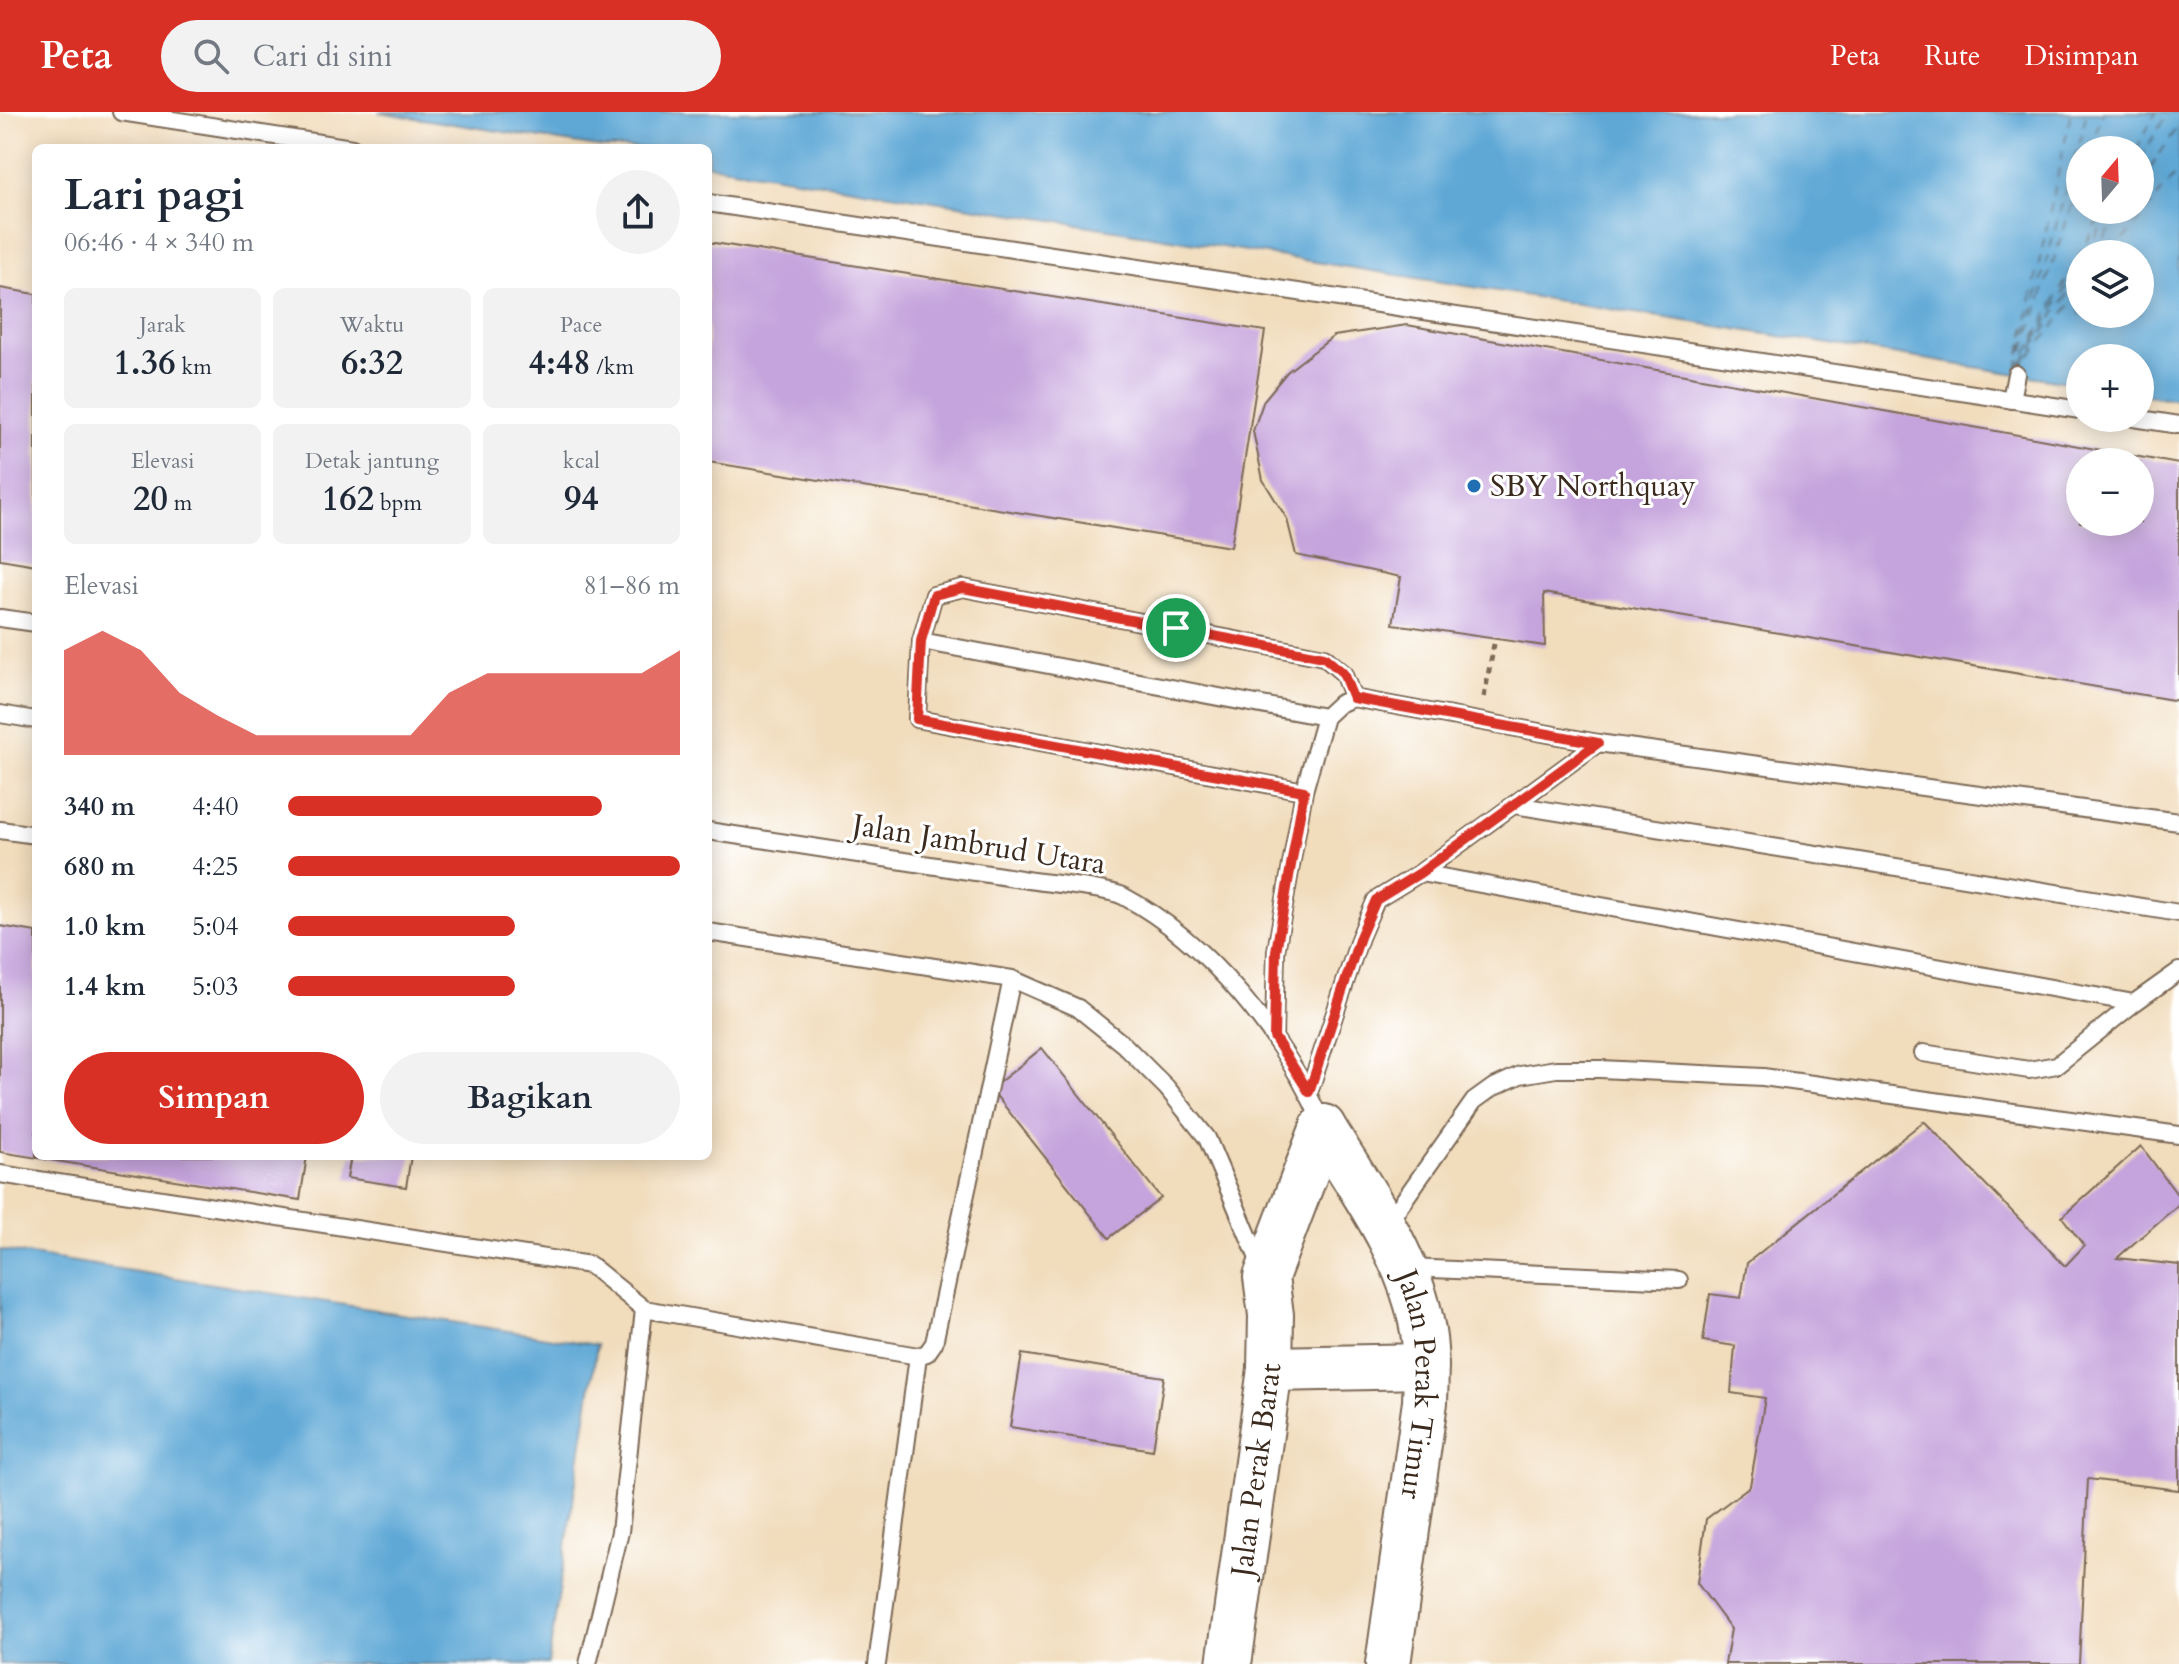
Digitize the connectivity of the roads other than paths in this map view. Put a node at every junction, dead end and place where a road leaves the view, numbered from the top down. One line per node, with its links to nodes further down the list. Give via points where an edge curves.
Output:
1 (121, 112): 2 (lane)
2 (326, 144)
3 (712, 204): 5 (lane)
4 (2016, 374): 5 (lane)
5 (2011, 400): 6 (lane)
6 (2066, 408)
7 (2154, 421): 8 (lane)
8 (2179, 425)
9 (0, 618): 10 (lane)
10 (32, 622)
11 (921, 641): 12 (lane, via 934,595 963,588 1324,657 1343,673); 14 (lane); 17 (lane, via 917,719)
12 (1353, 698): 14 (lane); 16 (lane)
13 (0, 714): 15 (lane)
14 (1325, 717): 17 (lane)
15 (32, 719)
16 (1598, 743): 18 (lane); 19 (lane)
17 (1304, 791): 29 (lane, via 1276,951)
18 (1514, 805): 23 (lane); 24 (lane)
19 (2179, 822)
20 (0, 830): 22 (lane)
21 (712, 832): 29 (lane, Jalan Jambrud Utara, via 1120,894 1181,936 1239,992)
22 (32, 834)
23 (1420, 873): 28 (lane); 31 (lane, via 1376,900 1360,937)
24 (2179, 913)
25 (712, 933): 27 (lane)
26 (2179, 971): 28 (lane)
27 (1012, 979): 36 (lane, via 1078,1008 1124,1045 1187,1109 1207,1138); 39 (lane, via 934,1343)
28 (2134, 1003): 30 (lane, via 2071,1056 2044,1069)
29 (1274, 1037): 31 (lane, Jalan Jambrud Utara)
30 (1923, 1053)
31 (1316, 1110): 34 (highway, Jalan Perak Timur); 36 (highway)
32 (2179, 1135): 34 (lane, via 1763,1077 1556,1069 1520,1075 1474,1101)
33 (0, 1174): 38 (lane, via 590,1265)
34 (1384, 1229): 35 (highway, Jalan Perak Timur)
35 (1403, 1268): 37 (lane); 40 (highway, Jalan Perak Timur, via 1421,1320)
36 (1266, 1277): 41 (highway, Jalan Perak Barat)
37 (1679, 1280)
38 (644, 1309): 39 (lane); 42 (lane, via 620,1532)
39 (918, 1356): 43 (lane)
40 (1426, 1366): 41 (highway); 45 (highway, Jalan Perak Timur)
41 (1270, 1369): 44 (highway, Jalan Perak Barat)
42 (588, 1664)
43 (877, 1664)
44 (1229, 1664)
45 (1388, 1664)

